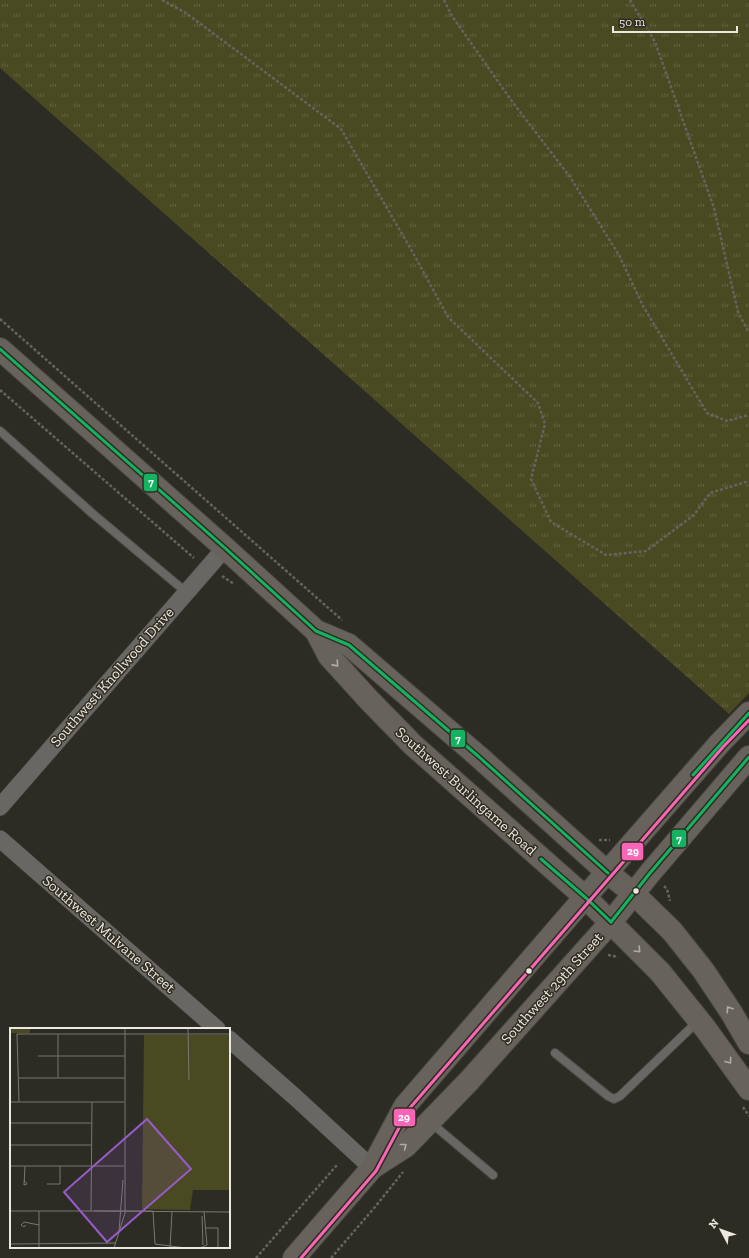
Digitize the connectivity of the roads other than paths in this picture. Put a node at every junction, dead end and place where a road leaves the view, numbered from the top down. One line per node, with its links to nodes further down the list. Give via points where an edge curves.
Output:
1 (0, 349): 3 (main road, Southwest Burlingame Road)
2 (0, 430): 4 (lane, via 93,514)
3 (225, 548): 4 (street, Southwest Knollwood Drive); 5 (main road, Southwest Burlingame Road)
4 (186, 592): 8 (street, Southwest Knollwood Drive)
5 (316, 631): 10 (main road, Southwest Burlingame Road, via 349,645); 12 (main road, Southwest Burlingame Road, one-way to 12, via 329,656 413,745)
6 (749, 713): 10 (main road, Southwest 29th Street)
7 (749, 757): 11 (main road, Southwest 29th Street)
8 (0, 806)
9 (0, 839): 15 (street, Southwest Mulvane Street)
10 (608, 873): 11 (main road, Southwest Burlingame Road); 12 (main road, Southwest 29th Street)
11 (633, 893): 13 (main road, Southwest 29th Street); 17 (main road, Southwest Burlingame Road, one-way to 11, via 703,970 672,931)
12 (586, 898): 13 (main road, Southwest Burlingame Road); 21 (main road, Southwest 29th Street, via 566,918 406,1106)
13 (611, 922): 14 (main road, Southwest Burlingame Road, one-way to 14, via 660,972); 20 (main road, Southwest 29th Street)
14 (698, 1020): 18 (lane, via 620,1096 614,1098 608,1096); 19 (main road, Southwest Burlingame Road, one-way to 19)
15 (216, 1028)
16 (230, 1040): 21 (street)
17 (749, 1043)
18 (555, 1053)
19 (749, 1088)
20 (430, 1121): 21 (main road, Southwest 29th Street, one-way to 20, via 406,1146); 22 (lane)
21 (372, 1168): 23 (main road, Southwest 29th Street)
22 (493, 1175)
23 (294, 1258)

